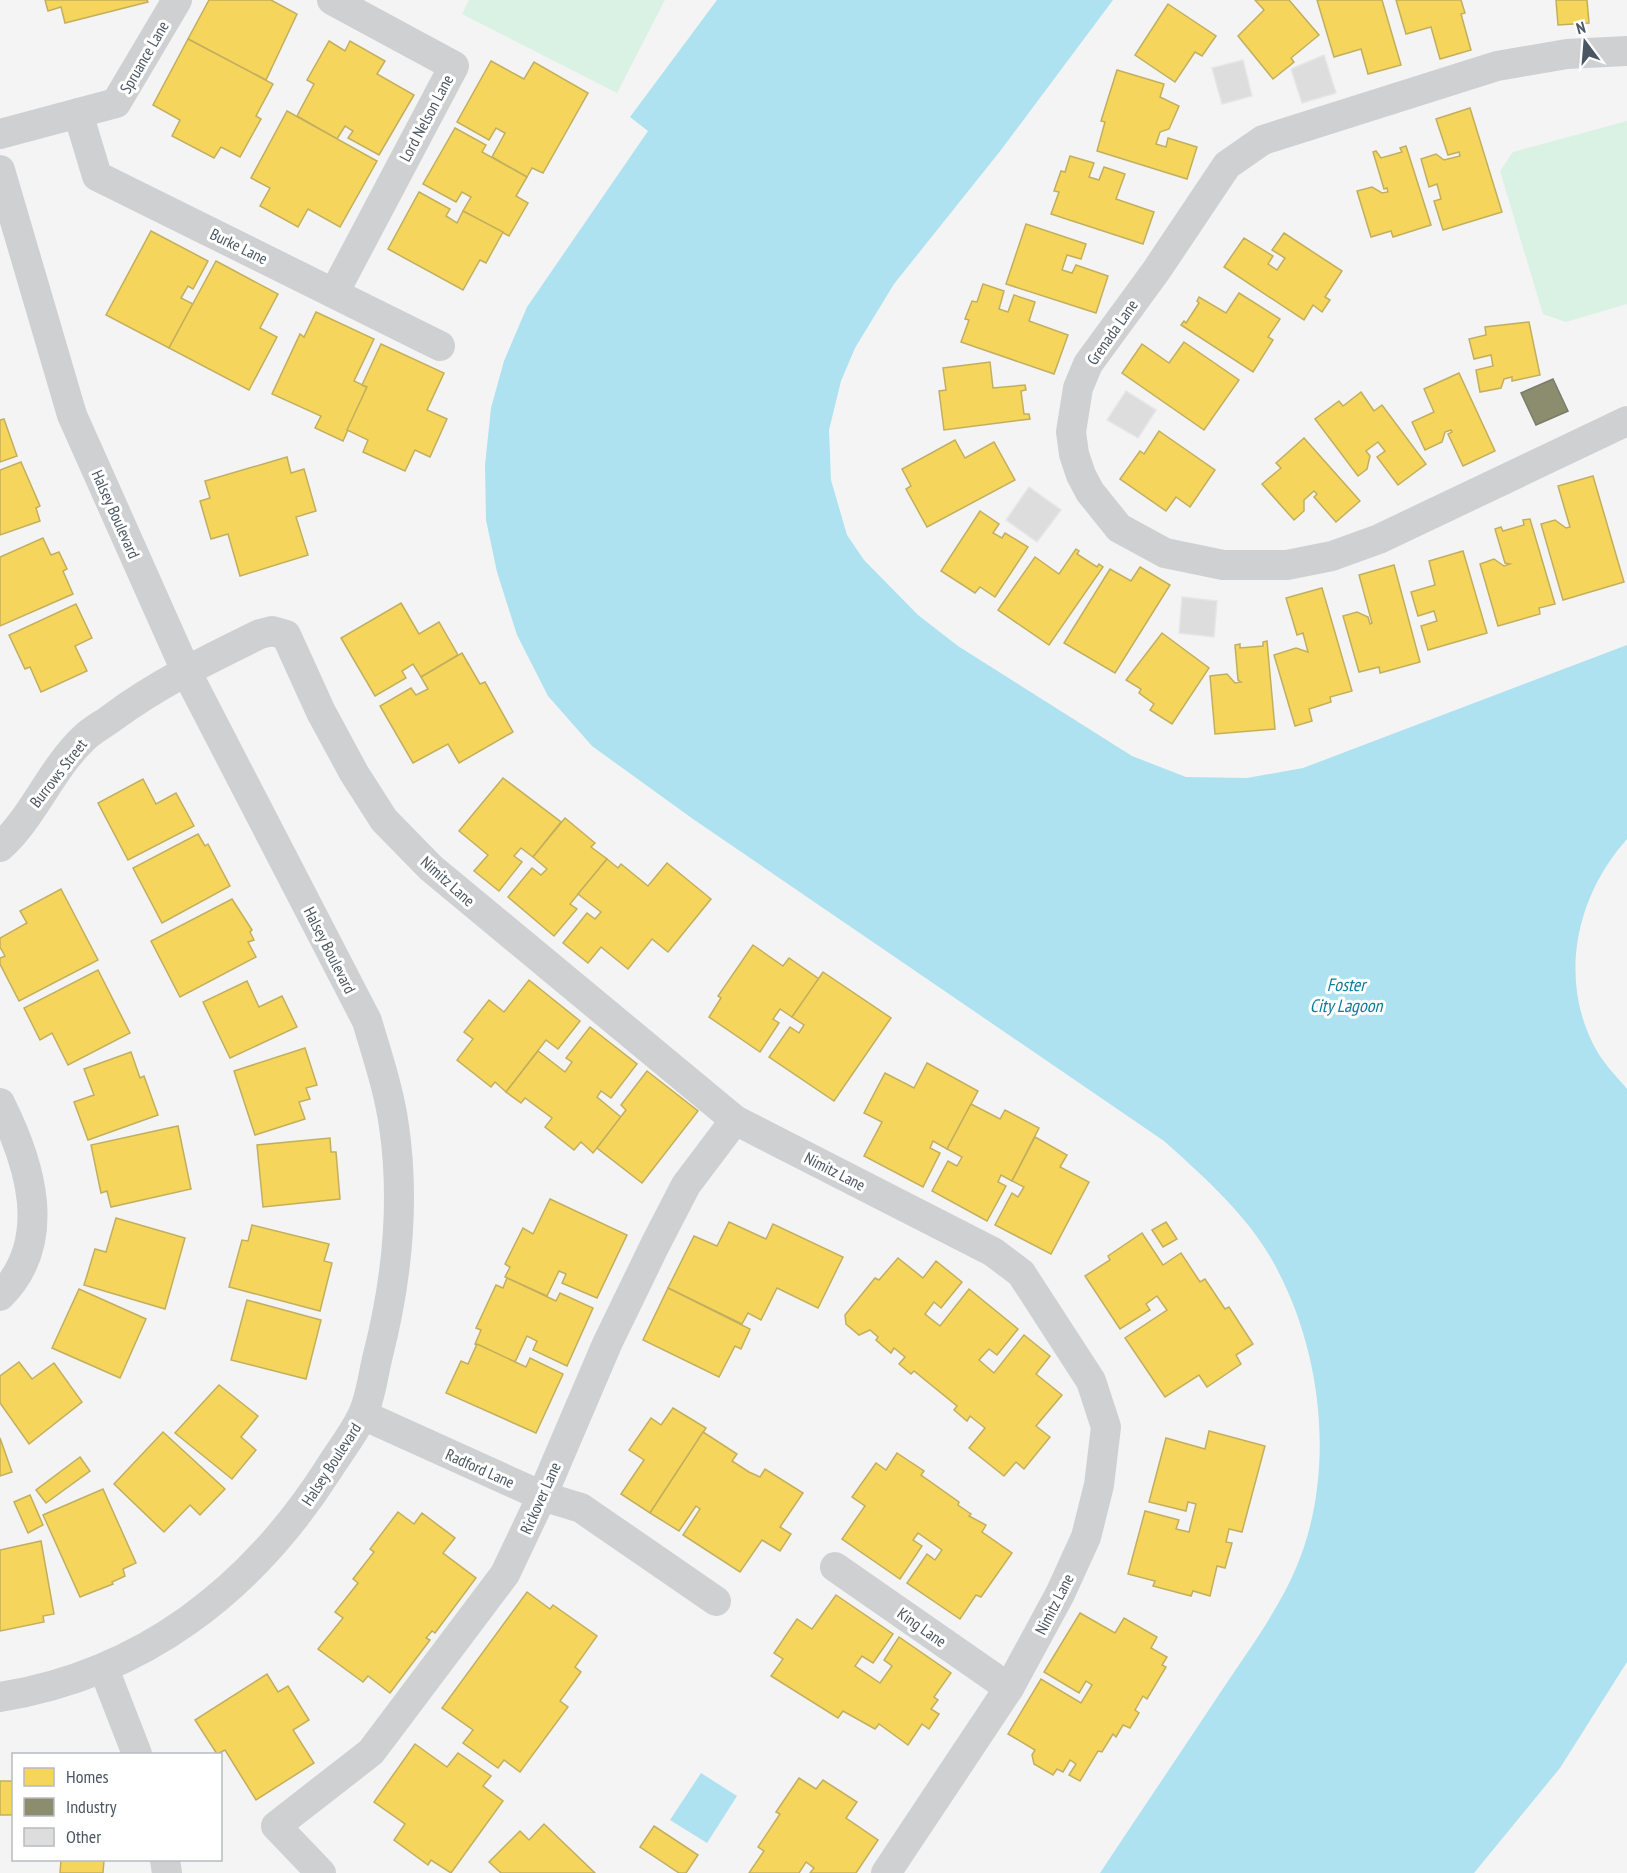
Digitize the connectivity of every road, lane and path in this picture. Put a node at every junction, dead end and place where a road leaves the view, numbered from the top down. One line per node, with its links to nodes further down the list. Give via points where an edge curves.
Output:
1 (177, 0): 4 (street, Spruance Lane, via 116,103)
2 (332, 0): 7 (street, Lord Nelson Lane, via 454,66)
3 (1627, 51): 9 (street, Grenada Lane, via 1567,54 1497,66 1263,140 1227,165 1088,364 1077,388 1071,432 1081,475 1119,528 1165,553 1223,565 1287,565 1332,556 1379,539)
4 (78, 113): 5 (street, Spruance Lane); 7 (street, Burke Lane, via 97,176)
5 (0, 134)
6 (0, 170): 10 (street, Halsey Boulevard, via 72,415)
7 (334, 293): 8 (street, Burke Lane)
8 (440, 346)
9 (1627, 421)
10 (186, 671): 11 (street, Burrows Street, via 147,693 84,738); 13 (street, Nimitz Lane, via 260,634 272,631 286,635 354,773 384,820 432,868); 15 (street, Halsey Boulevard, via 367,1021 384,1077 394,1126 400,1218 388,1315)
11 (0, 847)
12 (0, 1103): 14 (street, via 19,1140 33,1188 25,1259)
13 (735, 1120): 16 (street, Rickover Lane, via 686,1185 655,1245 607,1344); 20 (street, Nimitz Lane, via 993,1252 1021,1273 1091,1381 1106,1427 1099,1485 1086,1537)
14 (0, 1296)
15 (363, 1415): 16 (street, Radford Lane); 19 (street, Halsey Boulevard, via 304,1506 260,1560 185,1623)
16 (542, 1496): 18 (street, Radford Lane, via 581,1508); 23 (street, Rickover Lane, via 505,1574 371,1752 276,1826)
17 (835, 1567): 20 (street, King Lane)
18 (716, 1601)
19 (104, 1669): 21 (street, Halsey Boulevard); 22 (street)
20 (1009, 1688): 24 (street, Nimitz Lane)
21 (0, 1697)
22 (136, 1753)
23 (321, 1873)
24 (886, 1873)

